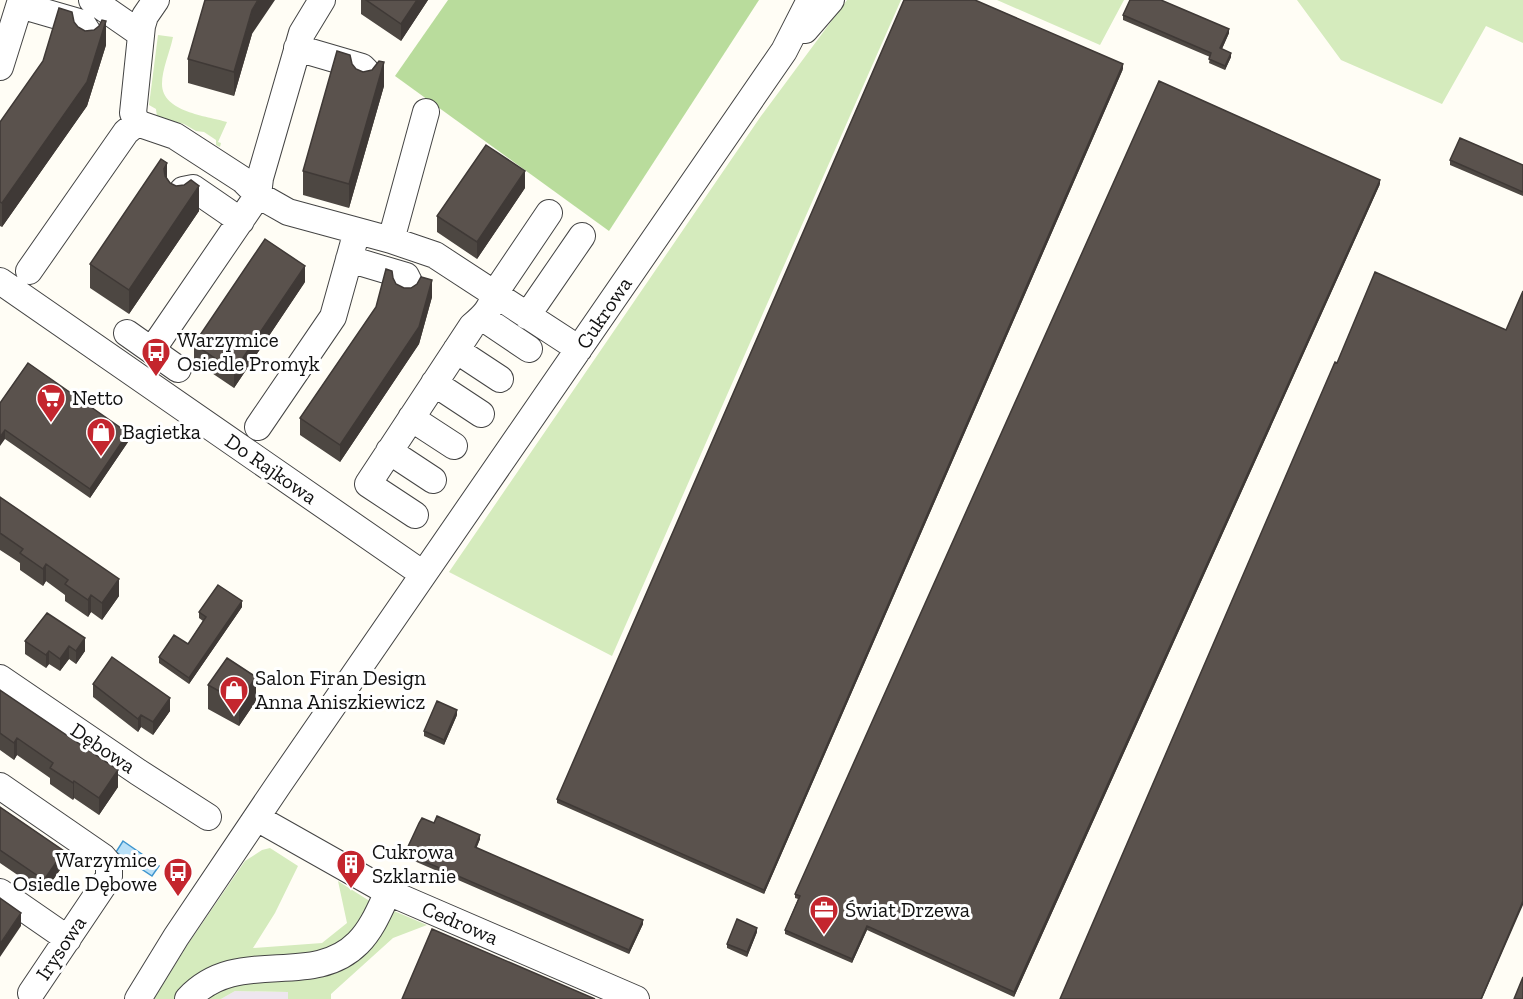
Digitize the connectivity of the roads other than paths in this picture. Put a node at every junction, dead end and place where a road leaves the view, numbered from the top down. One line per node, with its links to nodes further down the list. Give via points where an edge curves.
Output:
1 (92, 0): 7 (street)
2 (156, 0): 7 (street, via 145,16)
3 (322, 0): 9 (street)
4 (810, 0): 10 (street, Cukrowa)
5 (831, 0): 10 (street, Cukrowa)
6 (21, 2): 8 (street, via 82,23); 11 (street)
7 (141, 34): 14 (street, via 133,113)
8 (88, 40)
9 (297, 48): 12 (street, via 362,66); 16 (street)
10 (784, 51): 31 (street, Cukrowa)
11 (0, 67)
12 (365, 81)
13 (426, 112): 21 (street)
14 (137, 123): 16 (street, via 171,134 243,180); 23 (street, via 126,132)
15 (179, 195): 18 (street, via 193,188)
16 (258, 195): 18 (street); 19 (street, via 288,212)
17 (549, 213): 26 (street)
18 (241, 221): 32 (street)
19 (357, 231): 21 (street); 22 (street)
20 (582, 236): 27 (street)
21 (391, 240): 26 (street, via 435,255)
22 (349, 259): 25 (street, via 406,276); 39 (street, via 333,317)
23 (29, 270)
24 (0, 281): 44 (street, Do Rajkowa)
25 (407, 290)
26 (495, 293): 27 (street); 28 (street)
27 (527, 316): 31 (street)
28 (483, 318): 30 (street); 33 (street, via 472,326)
29 (127, 333): 32 (street)
30 (529, 349)
31 (579, 349): 44 (street, Cukrowa)
32 (152, 350): 34 (street)
33 (456, 350): 35 (street); 36 (street)
34 (178, 369)
35 (500, 379)
36 (434, 383): 37 (street); 38 (street)
37 (481, 414)
38 (411, 418): 40 (street); 41 (street)
39 (258, 427)
40 (454, 446)
41 (389, 451): 42 (street); 43 (street, via 368,484)
42 (433, 480)
43 (415, 515)
44 (423, 574): 48 (street, Cukrowa)
45 (0, 678): 47 (street, Dębowa)
46 (0, 786): 51 (street, Irysowa, via 110,864 110,877)
47 (208, 817)
48 (257, 818): 50 (street, Cedrowa); 53 (street, Cukrowa)
49 (0, 892): 51 (street)
50 (388, 892): 54 (street, via 367,932 341,956 322,964 234,971 206,983); 55 (street, Cedrowa)
51 (68, 939): 52 (street, Irysowa)
52 (31, 993)
53 (138, 999)
54 (188, 999)
55 (636, 999)

